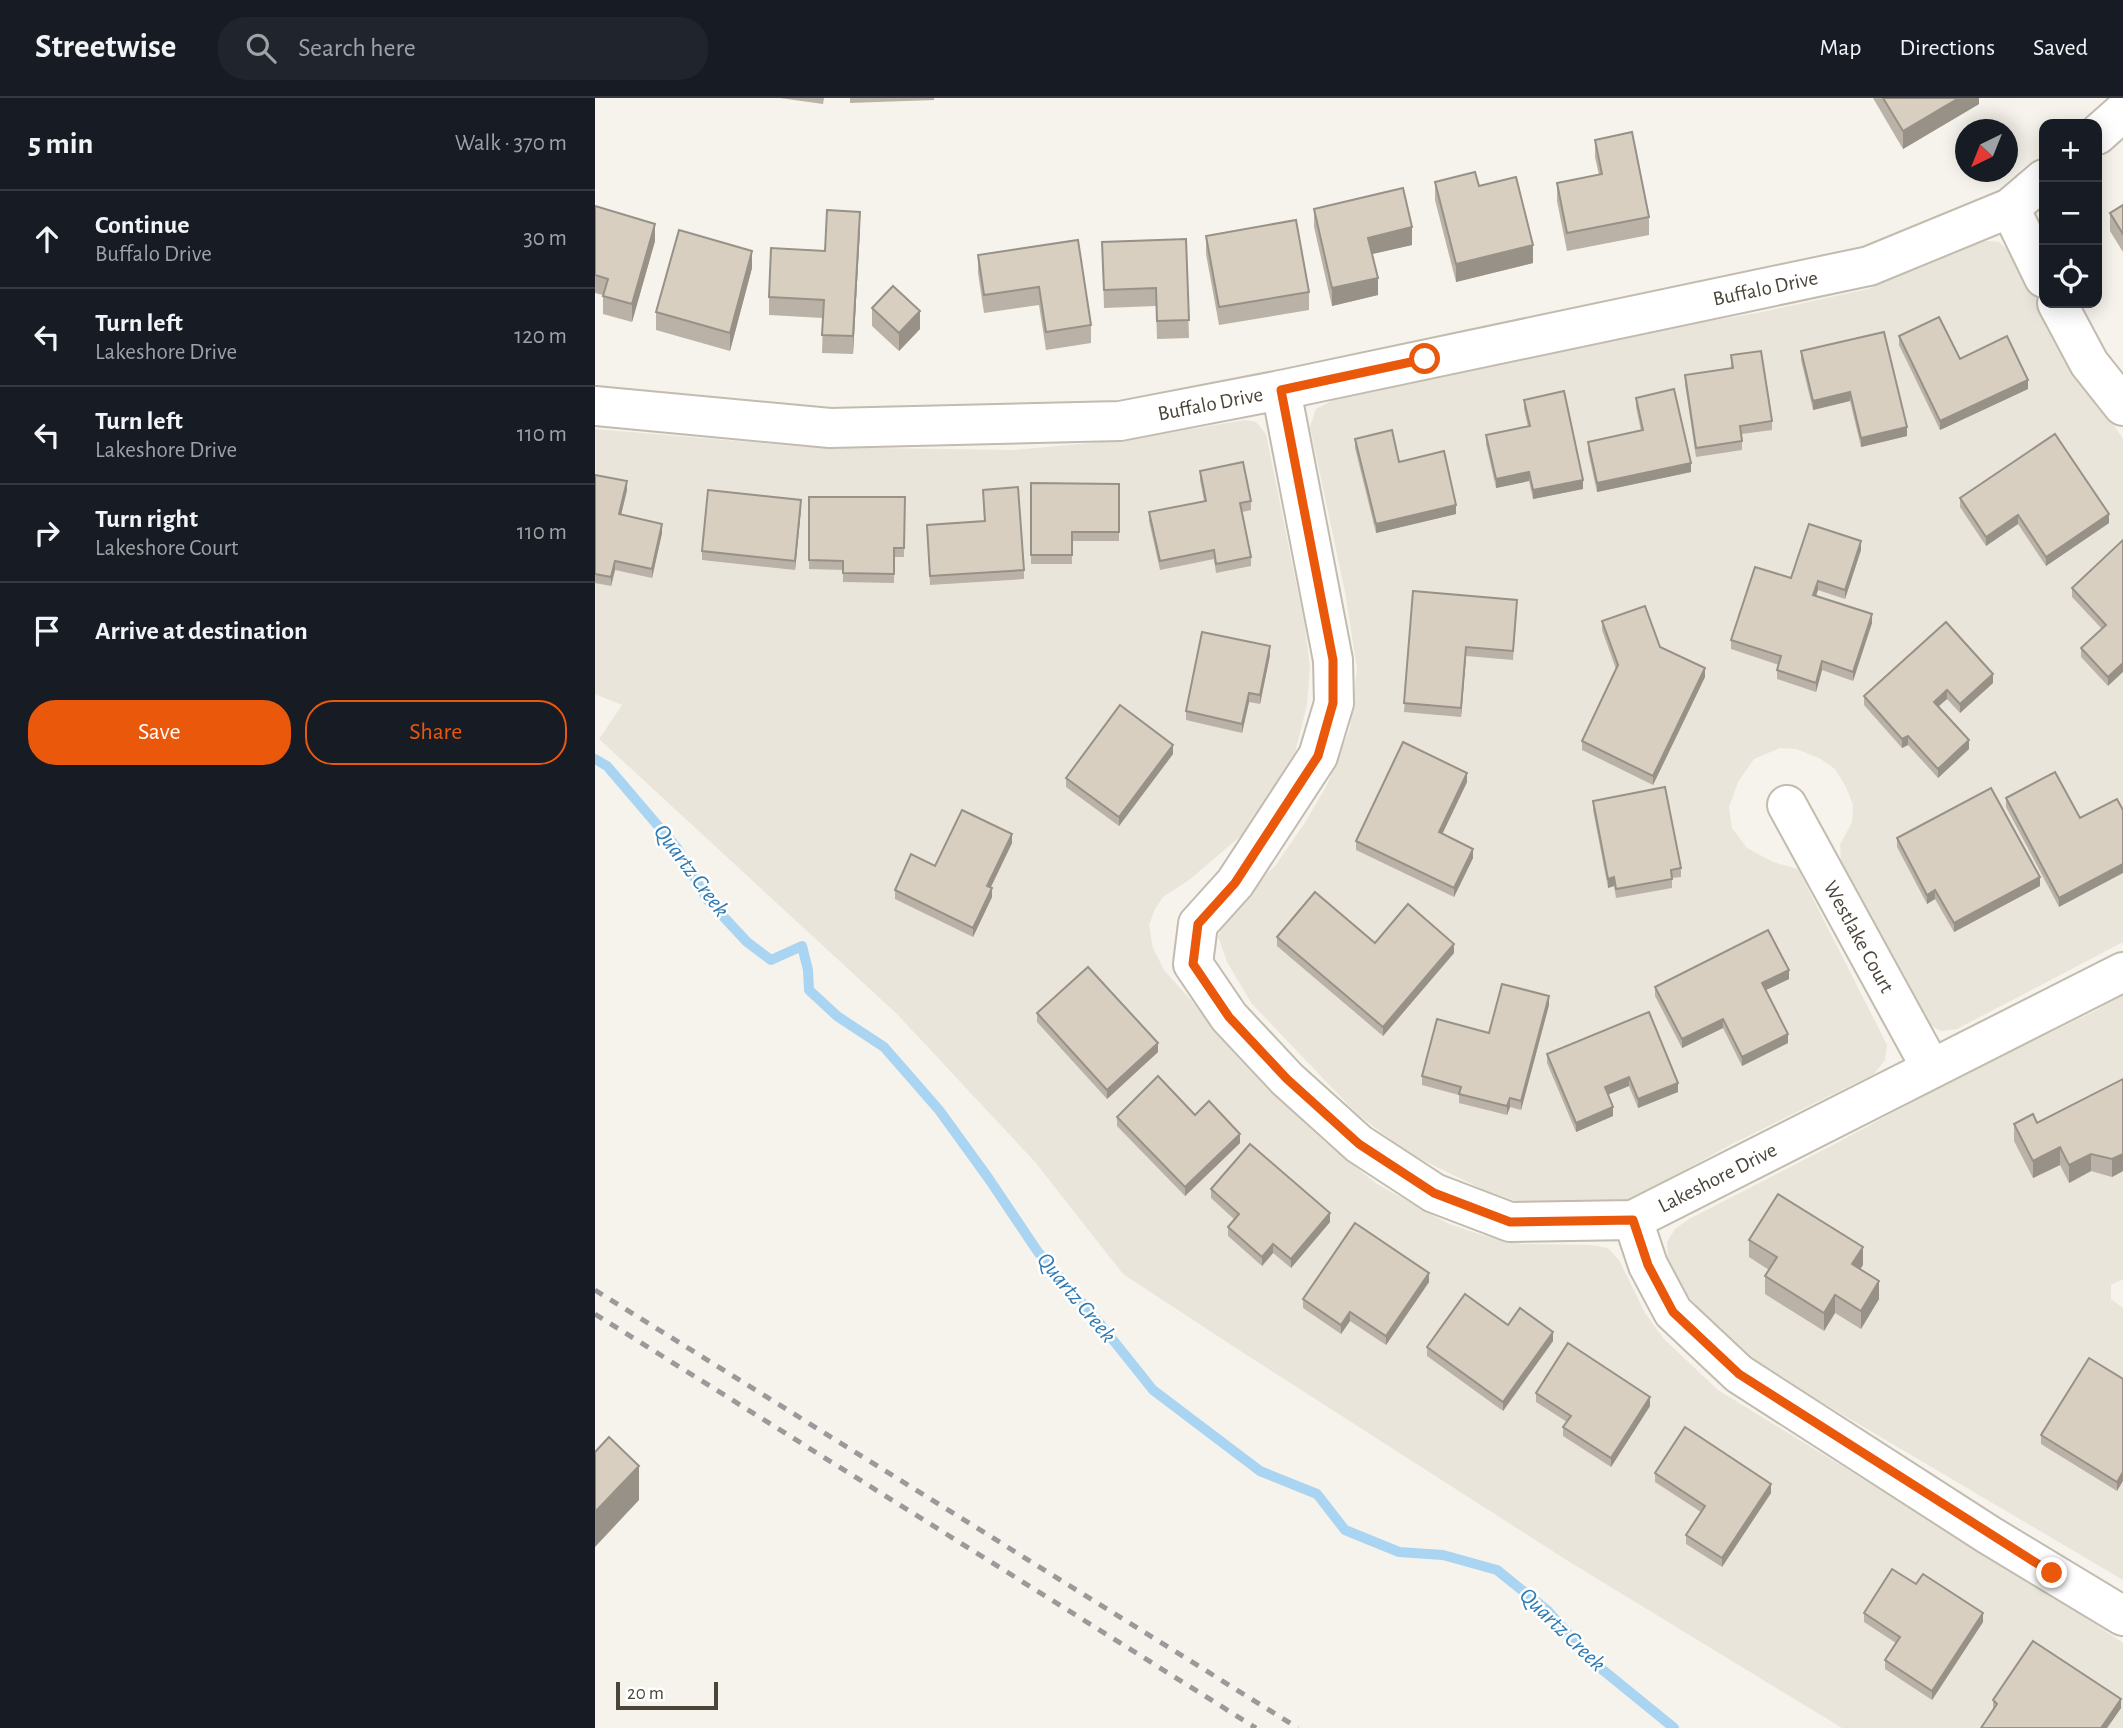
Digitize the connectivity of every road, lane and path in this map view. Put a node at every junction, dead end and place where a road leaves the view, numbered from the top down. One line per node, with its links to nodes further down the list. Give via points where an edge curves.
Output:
1 (2123, 112): 2 (street)
2 (2102, 131)
3 (2040, 182): 4 (street, Buffalo Drive)
4 (2010, 208): 5 (street); 7 (street, Buffalo Drive, via 1869,266)
5 (2039, 268)
6 (2060, 308): 9 (street, via 2089,363)
7 (1281, 390): 8 (street, Buffalo Drive, via 1120,421 830,428); 13 (street, Lakeshore Drive, via 1333,660 1333,703 1318,756 1235,883 1198,924 1193,964 1229,1017 1287,1079 1359,1144 1434,1193 1510,1222)
8 (595, 406)
9 (2123, 406)
10 (1787, 805): 12 (street, Westlake Court)
11 (2123, 972): 12 (street, Lakeshore Drive)
12 (1931, 1068): 13 (street, Lakeshore Drive)
13 (1633, 1220): 14 (street, via 1648,1265 1673,1312 1739,1374)
14 (2123, 1616)

